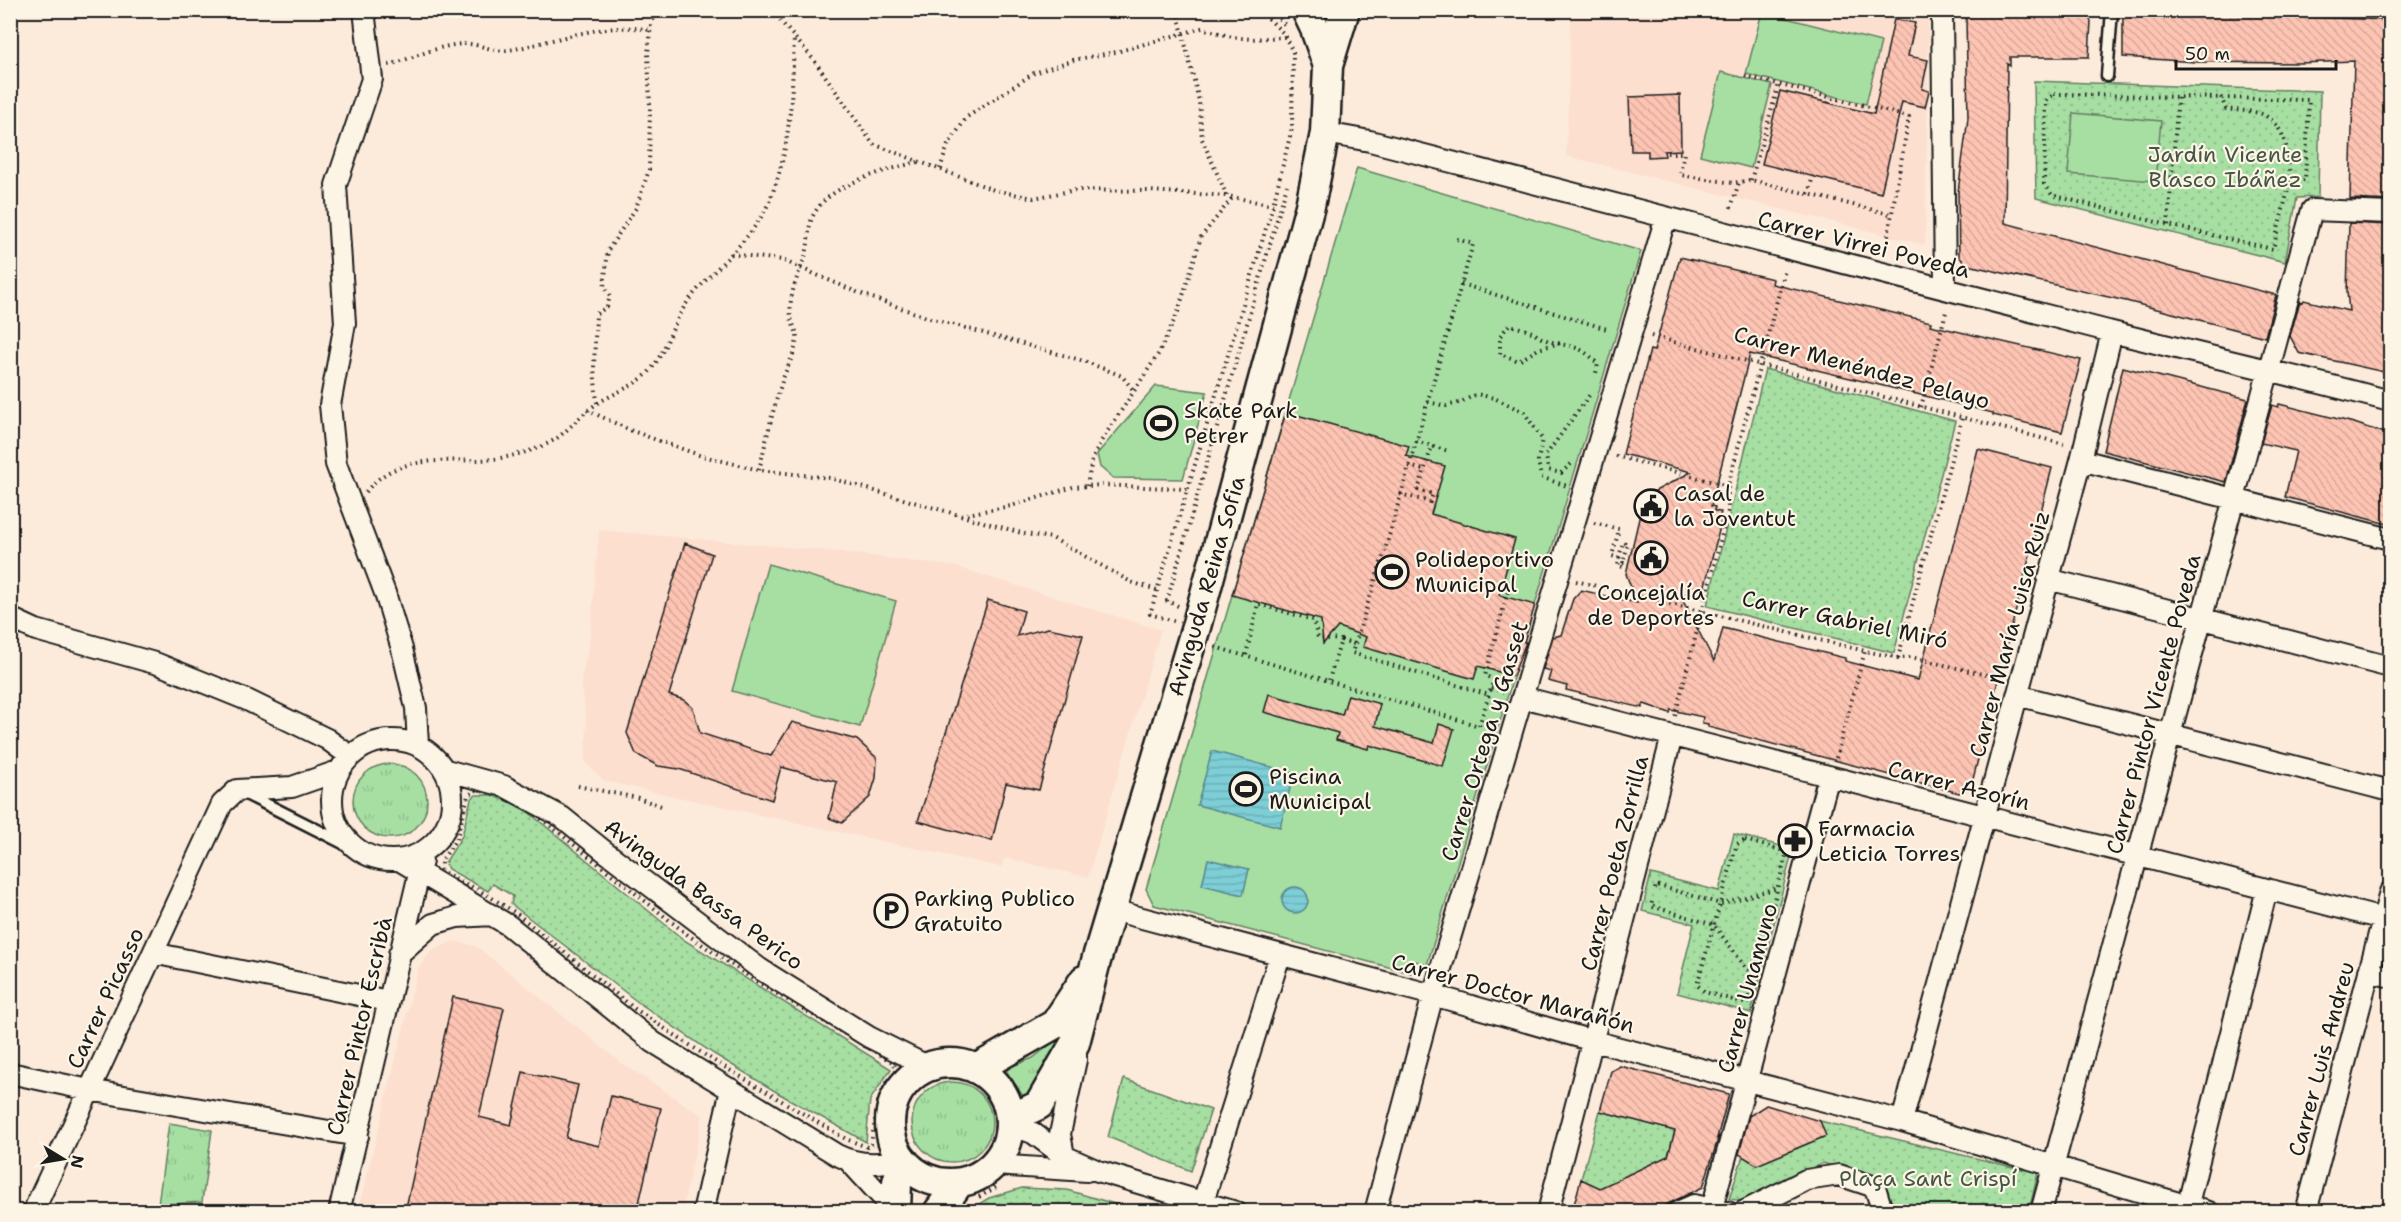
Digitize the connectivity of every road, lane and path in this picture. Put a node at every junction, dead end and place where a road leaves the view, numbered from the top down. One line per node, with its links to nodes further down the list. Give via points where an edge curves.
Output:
1 (364, 10): 16 (street)
2 (658, 10): 11 (path)
3 (774, 10): 13 (path)
4 (1177, 10): 12 (path)
5 (1260, 10): 14 (path)
6 (1271, 10): 10 (path)
7 (1345, 10): 15 (street, Avinguda Reina Sofia)
8 (1942, 10): 48 (street)
9 (2112, 10): 18 (lane)
10 (1297, 20): 15 (street, Avinguda Reina Sofia, via 1315,29)
11 (650, 30): 16 (path, via 609,29 507,51 465,44 444,47); 60 (path, via 649,170 636,208 608,250 604,286 610,296 608,307 596,314)
12 (1182, 33): 14 (path, via 1202,28 1242,38); 27 (path, via 1034,73 967,117 948,145); 34 (path, via 1199,101 1202,139)
13 (794, 37): 26 (path, via 873,144); 44 (path, via 787,138 777,180 756,224)
14 (1285, 37): 36 (path, via 1293,52 1292,128)
15 (1328, 66): 24 (street, Avinguda Reina Sofia)
16 (371, 70): 81 (street, via 372,79 336,185 345,323 330,405 336,464)
17 (1745, 76): 19 (path)
18 (2107, 76)
19 (1779, 84): 21 (path); 30 (path)
20 (2178, 96): 22 (path); 41 (path); 41 (path, via 2054,94 2046,101 2044,184 2052,195)
21 (1830, 97): 23 (path); 39 (path, via 1909,117)
22 (2222, 97): 32 (path, via 2226,109 2263,114 2275,125 2288,150); 32 (path, via 2308,100 2305,180)
23 (1828, 103)
24 (1325, 133): 40 (street, Carrer Virrei Poveda); 92 (street, Avinguda Reina Sofia, via 1310,206)
25 (1667, 153): 31 (path, via 1684,153 1680,175)
26 (919, 161): 27 (path); 45 (path, via 857,181 820,204 809,228 810,240)
27 (940, 170): 34 (path, via 994,190 1033,198 1076,190)
28 (1290, 176): 92 (path, via 1167,601)
29 (1813, 176): 33 (path)
30 (1751, 180): 31 (path); 33 (path)
31 (1740, 182): 37 (path)
32 (2290, 182): 41 (path, via 2273,249)
33 (1808, 194): 39 (path)
34 (1227, 196): 35 (path)
35 (1233, 197): 36 (path); 57 (path, via 1201,237 1178,312 1159,353)
36 (1273, 205): 78 (path)
37 (1731, 208)
38 (2391, 213): 55 (street, Carrer Pintor Vicente Poveda, via 2312,210)
39 (1890, 214): 43 (path)
40 (1666, 217): 48 (street, Carrer Virrei Poveda); 105 (street, Carrer Ortega y Gasset)
41 (2168, 225)
42 (1457, 239): 47 (path, via 1473,244)
43 (1886, 247)
44 (730, 254): 45 (path, via 782,260); 60 (path, via 688,301 646,375)
45 (801, 267): 57 (path, via 926,317 1000,336 1122,376); 73 (path, via 792,300 791,317 797,336 794,352 781,385)
46 (1785, 270): 54 (path)
47 (1461, 284): 50 (path); 59 (path)
48 (1945, 289): 51 (street, Carrer Virrei Poveda)
49 (1946, 312): 61 (path)
50 (1610, 330)
51 (2112, 332): 55 (street, Carrer Virrei Poveda); 70 (street, Carrer María Luisa Ruiz)
52 (1647, 335): 54 (path, Carrer Menéndez Pelayo)
53 (1560, 343): 53 (path, via 1538,349 1519,361 1500,354 1500,336 1509,325); 56 (path, via 1588,352 1598,364)
54 (1760, 364): 61 (path, Carrer Menéndez Pelayo); 76 (path)
55 (2269, 369): 58 (street, Carrer Virrei Poveda); 80 (street, Carrer Pintor Vicente Poveda)
56 (1594, 381)
57 (1134, 391): 75 (path, via 1100,443)
58 (2391, 401)
59 (1428, 402): 65 (path); 77 (path, via 1446,406 1477,394 1524,412 1542,439 1538,461 1541,477)
60 (597, 404): 62 (path)
61 (1922, 407): 64 (path, Carrer Menéndez Pelayo)
62 (587, 411): 73 (path, via 699,455); 81 (path, via 560,435 510,456 399,466 369,488)
63 (1587, 411): 71 (path, via 1593,390 1546,454 1548,470 1561,473)
64 (1962, 418): 66 (path, Carrer Menéndez Pelayo); 99 (path)
65 (1416, 441): 67 (path); 72 (path)
66 (2066, 445)
67 (1432, 446): 68 (path); 74 (path)
68 (1448, 451)
69 (1611, 455): 76 (path)
70 (2080, 460): 80 (street); 86 (street, Carrer María Luisa Ruiz)
71 (1572, 463)
72 (1409, 466): 74 (path); 79 (path)
73 (759, 470): 82 (path, via 830,478)
74 (1424, 470): 79 (path, via 1418,490 1433,494 1430,502)
75 (1087, 486): 78 (path); 82 (path)
76 (1728, 486): 90 (path, via 1728,511)
77 (1573, 488)
78 (1187, 489): 89 (path)
79 (1400, 494): 95 (path)
80 (2234, 499): 84 (street); 93 (street, Carrer Pintor Vicente Poveda)
81 (353, 509): 108 (street, via 402,649 416,708)
82 (962, 515): 89 (path, via 1052,538 1131,582)
83 (1590, 522): 85 (path, via 1619,529 1612,556)
84 (2391, 539)
85 (1619, 558): 85 (path, via 1617,566 1623,567 1628,544 1623,542)
86 (2048, 579): 93 (street); 104 (street, Carrer María Luisa Ruiz)
87 (1512, 580): 103 (path, via 1485,676 1494,679)
88 (1572, 580): 90 (path, Carrer Gabriel Miró)
89 (1157, 590): 92 (path, via 1150,614)
90 (1703, 612): 97 (path, Carrer Gabriel Miró); 106 (path)
91 (10, 618): 109 (street, via 36,630 158,664 247,700 327,739)
92 (1189, 618): 126 (street, Avinguda Reina Sofia)
93 (2202, 619): 100 (street); 107 (street, Carrer Pintor Vicente Poveda)
94 (1341, 640): 95 (path); 98 (path, via 1318,638 1313,620 1258,604); 102 (path)
95 (1354, 644): 103 (path, via 1352,653)
96 (1212, 646): 98 (path)
97 (1865, 651): 99 (path, Carrer Gabriel Miró); 110 (path)
98 (1246, 655): 102 (path)
99 (1898, 658): 101 (path, Carrer Gabriel Miró, via 1911,657)
100 (2391, 667)
101 (2003, 679)
102 (1329, 680): 103 (path, via 1479,726)
103 (1489, 695)
104 (2017, 695): 107 (street); 116 (street, Carrer María Luisa Ruiz)
105 (1522, 697): 106 (street, Carrer Azorín); 138 (street, Carrer Ortega y Gasset)
106 (1673, 728): 110 (street, Carrer Azorín); 140 (street, Carrer Poeta Zorrilla)
107 (2170, 735): 114 (street); 119 (street, Carrer Pintor Vicente Poveda)
108 (418, 745): 109 (street, via 395,739 371,743); 111 (street, via 434,755)
109 (344, 764): 113 (street, via 292,787); 117 (street, via 332,792 333,814 342,834)
110 (1832, 769): 116 (street, Carrer Azorín); 145 (street, Carrer Unamuno)
111 (446, 770): 118 (street, via 453,792 451,815 441,836); 142 (street, Avinguda Bassa Perico, via 504,786 562,817 760,969 869,1037)
112 (578, 786): 115 (path)
113 (237, 790): 117 (lane); 131 (street, Carrer Picasso, via 222,804)
114 (2391, 791)
115 (664, 807)
116 (1985, 816): 119 (street, Carrer Azorín); 148 (street, Carrer María Luisa Ruiz)
117 (357, 850): 120 (street, via 377,859)
118 (424, 852): 120 (street); 121 (street, Carrer Pintor Escribà)
119 (2137, 856): 123 (street, Carrer Azorín); 154 (street, Carrer Pintor Vicente Poveda)
120 (399, 860): 121 (street)
121 (419, 872): 128 (street); 132 (street, Carrer Pintor Escribà)
122 (1778, 888): 125 (path); 125 (path, via 1787,852 1745,840 1737,844); 136 (path)
123 (2267, 889): 129 (street, Carrer Azorín); 159 (street)
124 (2391, 892): 129 (street, Carrer Luis Andreu)
125 (1721, 904): 130 (path); 130 (path, via 1656,885 1651,906)
126 (1112, 910): 133 (street, Carrer Doctor Marañón); 134 (street, Avinguda Reina Sofia)
127 (516, 913): 127 (path, via 635,1009 711,1059 846,1139 867,1147 870,1144 878,1102 896,1071 894,1063 754,980 688,935 524,805 476,790 468,796 457,838 441,862 441,871)
128 (493, 915): 132 (street, via 457,917 433,924); 146 (street, via 653,1042)
129 (2383, 919): 135 (street, Carrer Luis Andreu)
130 (1714, 925): 136 (path); 136 (path, via 1697,985 1705,992 1747,1004)
131 (153, 953): 139 (street); 147 (street, Carrer Picasso)
132 (399, 954): 139 (street, Carrer Pintor Escribà)
133 (1280, 955): 138 (street, Carrer Doctor Marañón); 158 (street)
134 (1096, 961): 141 (street, Avinguda Reina Sofia); 143 (street, Avinguda Reina Sofia, via 1055,1024)
135 (2370, 971): 137 (street); 175 (street, Carrer Luis Andreu)
136 (1754, 977)
137 (2391, 977)
138 (1433, 995): 140 (street, Carrer Doctor Marañón); 169 (street, Carrer Ortega y Gasset)
139 (388, 1001): 150 (street, Carrer Pintor Escribà)
140 (1593, 1041): 145 (street, Carrer Doctor Marañón); 170 (street, Carrer Poeta Zorrilla)
141 (1075, 1043): 149 (street, Avinguda Reina Sofia, via 1039,1105); 151 (street, Avinguda Reina Sofia, via 1076,1060 1060,1134)
142 (930, 1066): 143 (street, via 953,1063); 153 (street, via 900,1089 892,1106 893,1143)
143 (976, 1069): 149 (street, via 1000,1089)
144 (10, 1073): 147 (street)
145 (1746, 1080): 148 (street, Carrer Doctor Marañón); 161 (street, Carrer Unamuno)
146 (731, 1089): 152 (street); 164 (street)
147 (89, 1090): 150 (street); 162 (street, Carrer Picasso)
148 (1902, 1121): 154 (street)
149 (1010, 1122): 151 (street, via 1034,1133); 156 (street)
150 (358, 1136): 163 (street, Carrer Pintor Escribà)
151 (1064, 1156): 155 (street)
152 (848, 1160): 153 (street, via 884,1164); 165 (street, via 883,1198)
153 (902, 1160): 157 (street, via 922,1177); 166 (street)
154 (2053, 1165): 159 (street); 173 (street, Carrer Pintor Vicente Poveda)
155 (1098, 1171): 156 (street); 158 (street)
156 (1000, 1175): 157 (street, via 978,1177); 157 (path, via 995,1187)
157 (967, 1191): 167 (street)
158 (1203, 1202): 168 (street)
159 (2186, 1208): 174 (street)
160 (1880, 1209): 172 (street, via 1875,1187 1839,1175 1806,1180)
161 (1717, 1210): 171 (street, via 1694,1205)
162 (33, 1212)
163 (339, 1212)
164 (703, 1212)
165 (888, 1212)
166 (896, 1212)
167 (938, 1212)
168 (1236, 1212)
169 (1375, 1212)
170 (1548, 1212)
171 (1678, 1212)
172 (1743, 1212)
173 (2041, 1212)
174 (2209, 1212)
175 (2306, 1212)

